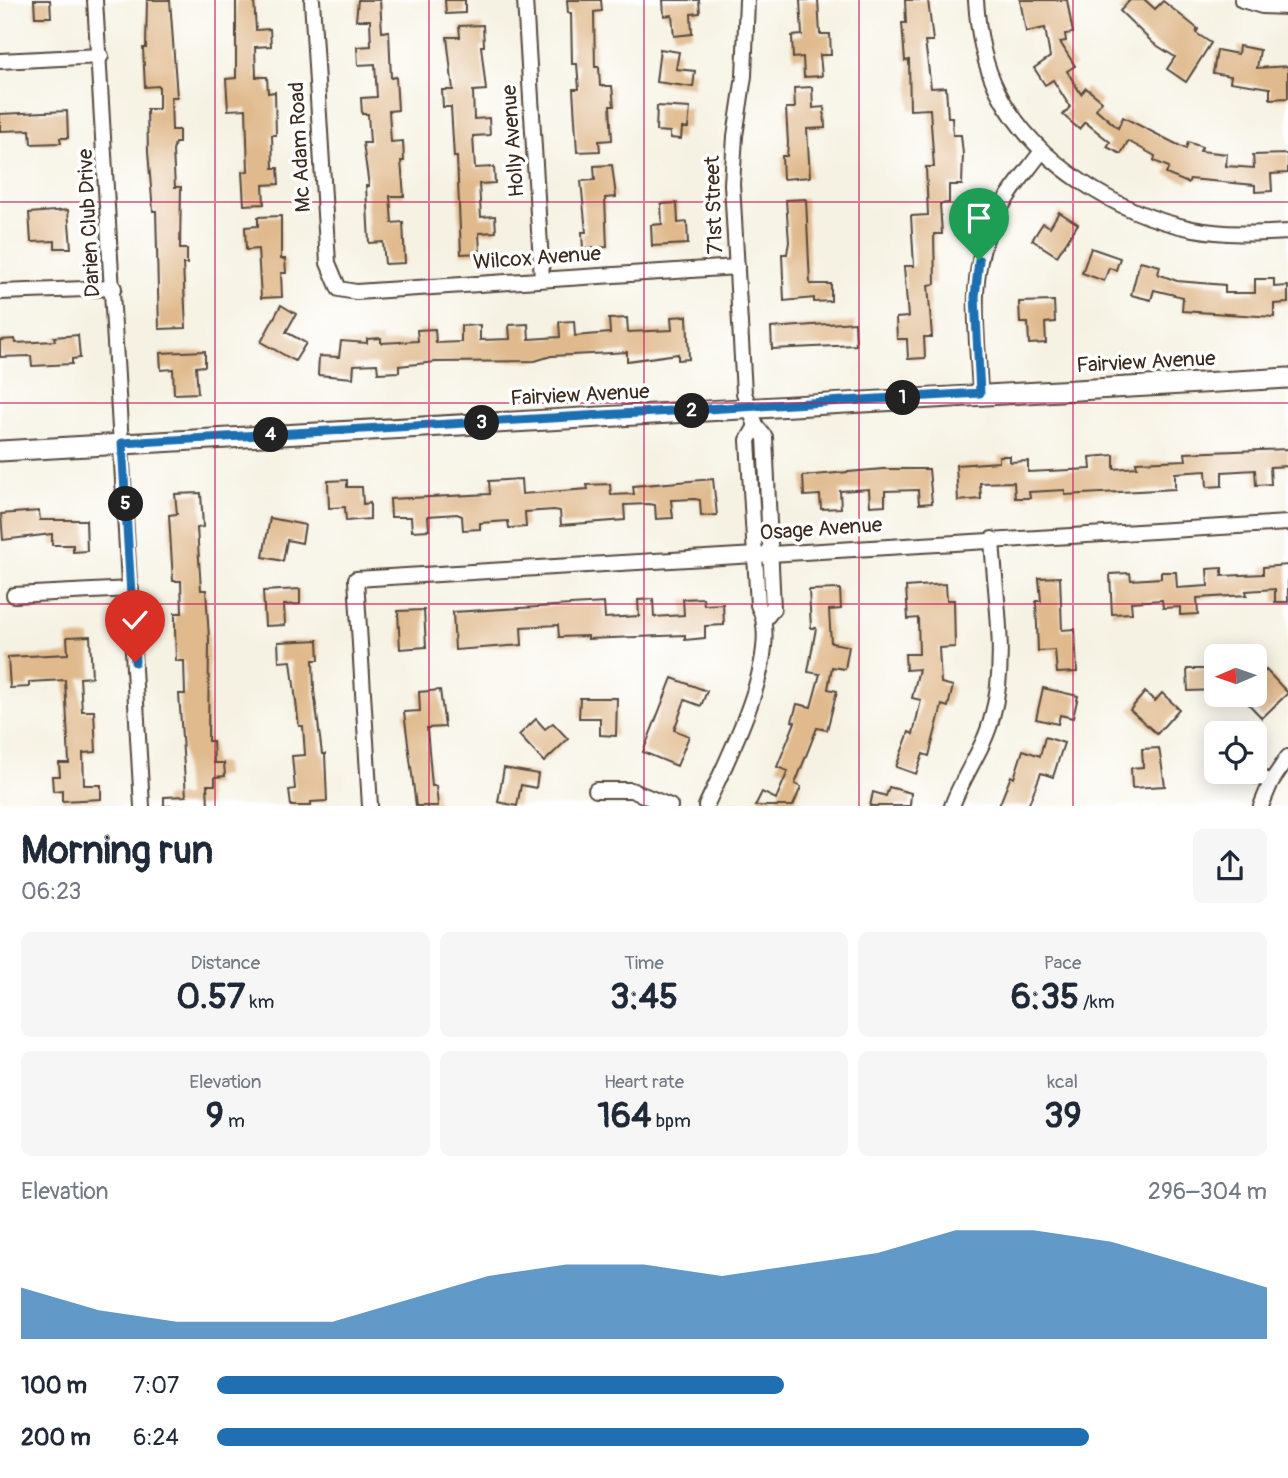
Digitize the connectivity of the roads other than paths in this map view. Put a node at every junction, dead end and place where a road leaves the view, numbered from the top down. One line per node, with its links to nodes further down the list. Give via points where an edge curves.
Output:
1 (95, 0): 8 (street, Darien Club Drive)
2 (312, 0): 15 (street, Mc Adam Road, via 328,262)
3 (525, 0): 13 (street, Holly Avenue)
4 (747, 0): 12 (street, 71st Street, via 744,76 733,158)
5 (976, 0): 10 (street, via 982,48 997,92)
6 (1242, 0): 7 (street)
7 (1288, 7)
8 (100, 56): 9 (street); 14 (street, Darien Club Drive)
9 (0, 61)
10 (1042, 151): 11 (street, via 1093,188 1152,217 1215,232); 18 (street, via 993,221 979,260 975,297)
11 (1288, 233)
12 (737, 267): 13 (street, Wilcox Avenue); 19 (street, 71st Street, via 744,393)
13 (542, 279): 15 (street, Wilcox Avenue, via 356,292)
14 (114, 288): 16 (street); 20 (street, Darien Club Drive)
15 (339, 289)
16 (0, 292)
17 (1288, 377): 18 (street, Fairview Avenue)
18 (980, 393): 19 (street, Fairview Avenue)
19 (753, 417): 20 (street, Fairview Avenue); 24 (street, via 748,440)
20 (122, 443): 21 (street, Fairview Avenue); 25 (street, Darien Club Drive)
21 (0, 451)
22 (1288, 523): 23 (street, Osage Avenue)
23 (992, 539): 24 (street, Osage Avenue); 35 (street, via 997,696 986,736)
24 (763, 553): 32 (street, Osage Avenue, via 356,579); 34 (street, via 758,605 766,618 752,701)
25 (131, 589): 26 (street); 31 (street, Darien Club Drive)
26 (14, 595)
27 (1288, 757): 29 (street)
28 (1267, 780): 29 (street)
29 (1271, 782): 36 (street)
30 (596, 790): 33 (street, via 631,790)
31 (142, 806)
32 (370, 806)
33 (670, 806)
34 (706, 806)
35 (952, 806)
36 (1261, 806)

